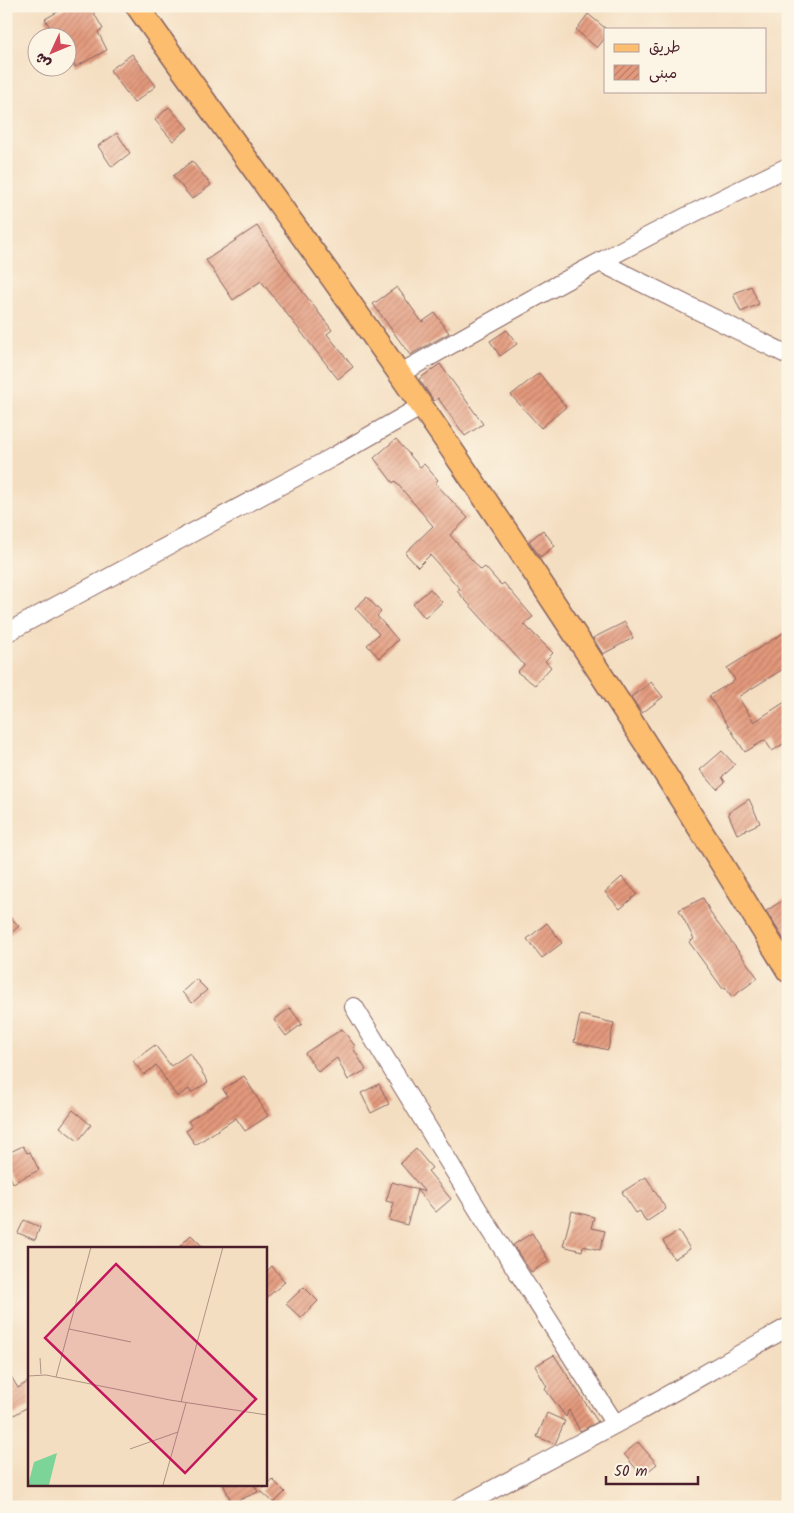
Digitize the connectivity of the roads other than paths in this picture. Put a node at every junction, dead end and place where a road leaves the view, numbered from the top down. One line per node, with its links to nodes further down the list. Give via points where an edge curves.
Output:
1 (137, 6): 5 (main road)
2 (788, 167): 3 (street, via 727,195)
3 (600, 262): 4 (street); 5 (street)
4 (788, 355)
5 (399, 374): 6 (main road)
6 (422, 406): 7 (street); 8 (main road, via 695,818)
7 (6, 633)
8 (788, 971)
9 (354, 1007): 11 (street)
10 (788, 1327): 11 (street)
11 (615, 1424): 12 (street)
12 (460, 1507)

